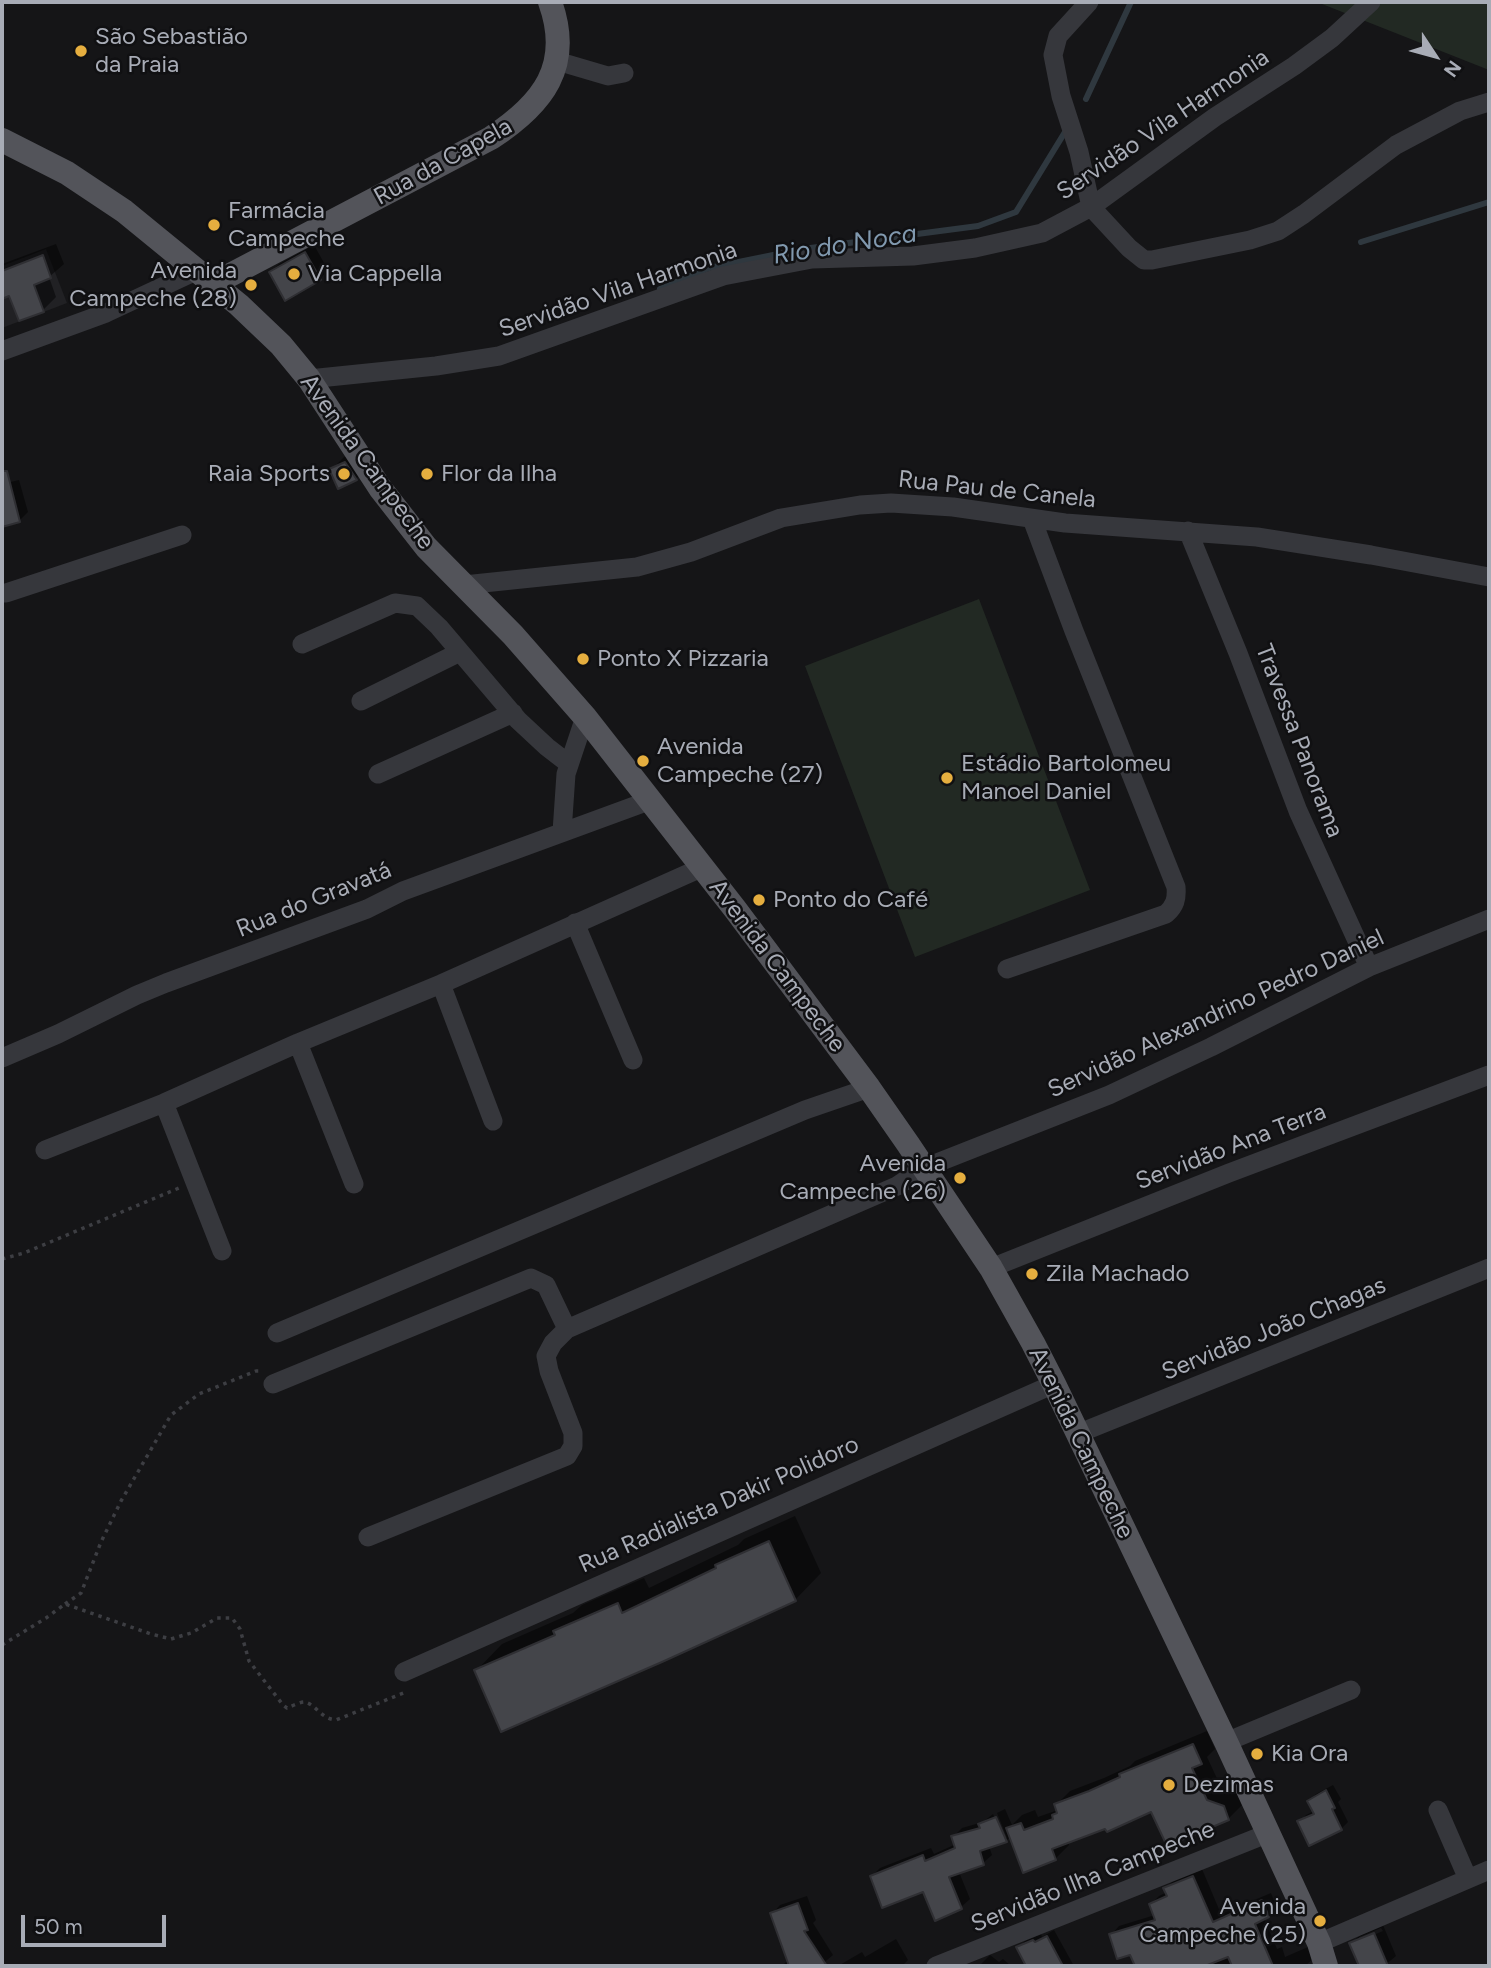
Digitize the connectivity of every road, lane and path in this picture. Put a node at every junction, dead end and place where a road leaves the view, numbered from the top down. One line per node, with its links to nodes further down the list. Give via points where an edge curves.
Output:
1 (1089, 2): 8 (street, via 1058,36 1053,55)
2 (1371, 2): 8 (street, Servidão Vila Harmonia, via 1294,66)
3 (556, 4): 4 (main road, Rua da Capela)
4 (557, 61): 5 (street, via 608,76); 9 (main road, Rua da Capela, via 542,95 491,138)
5 (624, 74)
6 (1489, 102): 8 (street, via 1427,127 1296,220 1250,240 1143,260)
7 (2, 140): 9 (main road, Avenida Campeche, via 94,189)
8 (1091, 207): 11 (street, Servidão Vila Harmonia, via 1042,233 1002,243 913,256 812,259 723,276 479,361)
9 (204, 278): 10 (street, Rua da Capela); 11 (main road, Avenida Campeche, via 281,345)
10 (2, 351)
11 (309, 379): 16 (main road, Avenida Campeche, via 380,488 426,547)
12 (1032, 519): 13 (street, Rua Pau de Canela); 16 (street, Rua Pau de Canela, via 920,504 860,505 781,518 637,567); 31 (street, via 1177,897 1166,915)
13 (1188, 531): 15 (street, Rua Pau de Canela, via 1297,542); 30 (street, Travessa Panorama, via 1298,811)
14 (183, 535): 17 (street)
15 (1489, 577)
16 (464, 585): 22 (main road, Avenida Campeche)
17 (2, 593)
18 (302, 644): 19 (street, via 395,603 417,607)
19 (460, 652): 20 (street); 21 (street)
20 (360, 701)
21 (513, 713): 23 (street); 24 (street)
22 (586, 717): 23 (street); 25 (main road, Avenida Campeche)
23 (569, 764): 26 (street)
24 (378, 774)
25 (651, 800): 26 (street, Rua do Gravatá); 27 (main road, Avenida Campeche)
26 (562, 832): 34 (street, Rua do Gravatá, via 146,991)
27 (703, 867): 29 (street); 37 (main road, Avenida Campeche)
28 (1489, 919): 30 (street, Servidão Alexandrino Pedro Daniel)
29 (575, 923): 32 (street); 35 (street)
30 (1368, 967): 41 (street, Servidão Alexandrino Pedro Daniel, via 1120,1090)
31 (1007, 969)
32 (441, 984): 33 (street); 39 (street)
33 (298, 1043): 38 (street); 43 (street)
34 (2, 1058)
35 (633, 1060)
36 (1489, 1075): 46 (street, Servidão Ana Terra)
37 (869, 1088): 41 (main road, Avenida Campeche); 49 (street, via 806,1110)
38 (164, 1103): 40 (street); 42 (street)
39 (493, 1121)
40 (45, 1150)
41 (924, 1168): 46 (main road, Avenida Campeche); 48 (street, Servidão Alexandrino Pedro Daniel, via 897,1186)
42 (194, 1182): 44 (street); 45 (path)
43 (355, 1184)
44 (222, 1251)
45 (2, 1259)
46 (991, 1268): 51 (main road, Avenida Campeche)
47 (1489, 1268): 52 (street, Servidão João Chagas)
48 (567, 1329): 50 (street, via 546,1284 531,1278); 53 (street, via 546,1356 573,1433 567,1455)
49 (277, 1333)
50 (277, 1382): 54 (path, via 266,1372 256,1371 199,1394 171,1415 121,1501 81,1593)
51 (1054, 1384): 52 (main road, Avenida Campeche); 56 (street, Rua Radialista Dakir Polidoro)
52 (1077, 1434): 58 (main road, Avenida Campeche)
53 (368, 1536)
54 (65, 1604): 55 (path); 56 (path, via 171,1639 217,1618 232,1618 249,1661 282,1706 307,1703 328,1719 336,1720 412,1690)
55 (2, 1645)
56 (404, 1671)
57 (1351, 1690): 58 (street)
58 (1226, 1742): 60 (main road, Avenida Campeche)
59 (1438, 1810): 62 (street)
60 (1269, 1833): 63 (main road, Avenida Campeche); 64 (street, Servidão Ilha Campeche)
61 (1489, 1870): 62 (street)
62 (1468, 1879): 63 (street)
63 (1319, 1943): 65 (main road, Avenida Campeche)
64 (936, 1966)
65 (1326, 1966)

